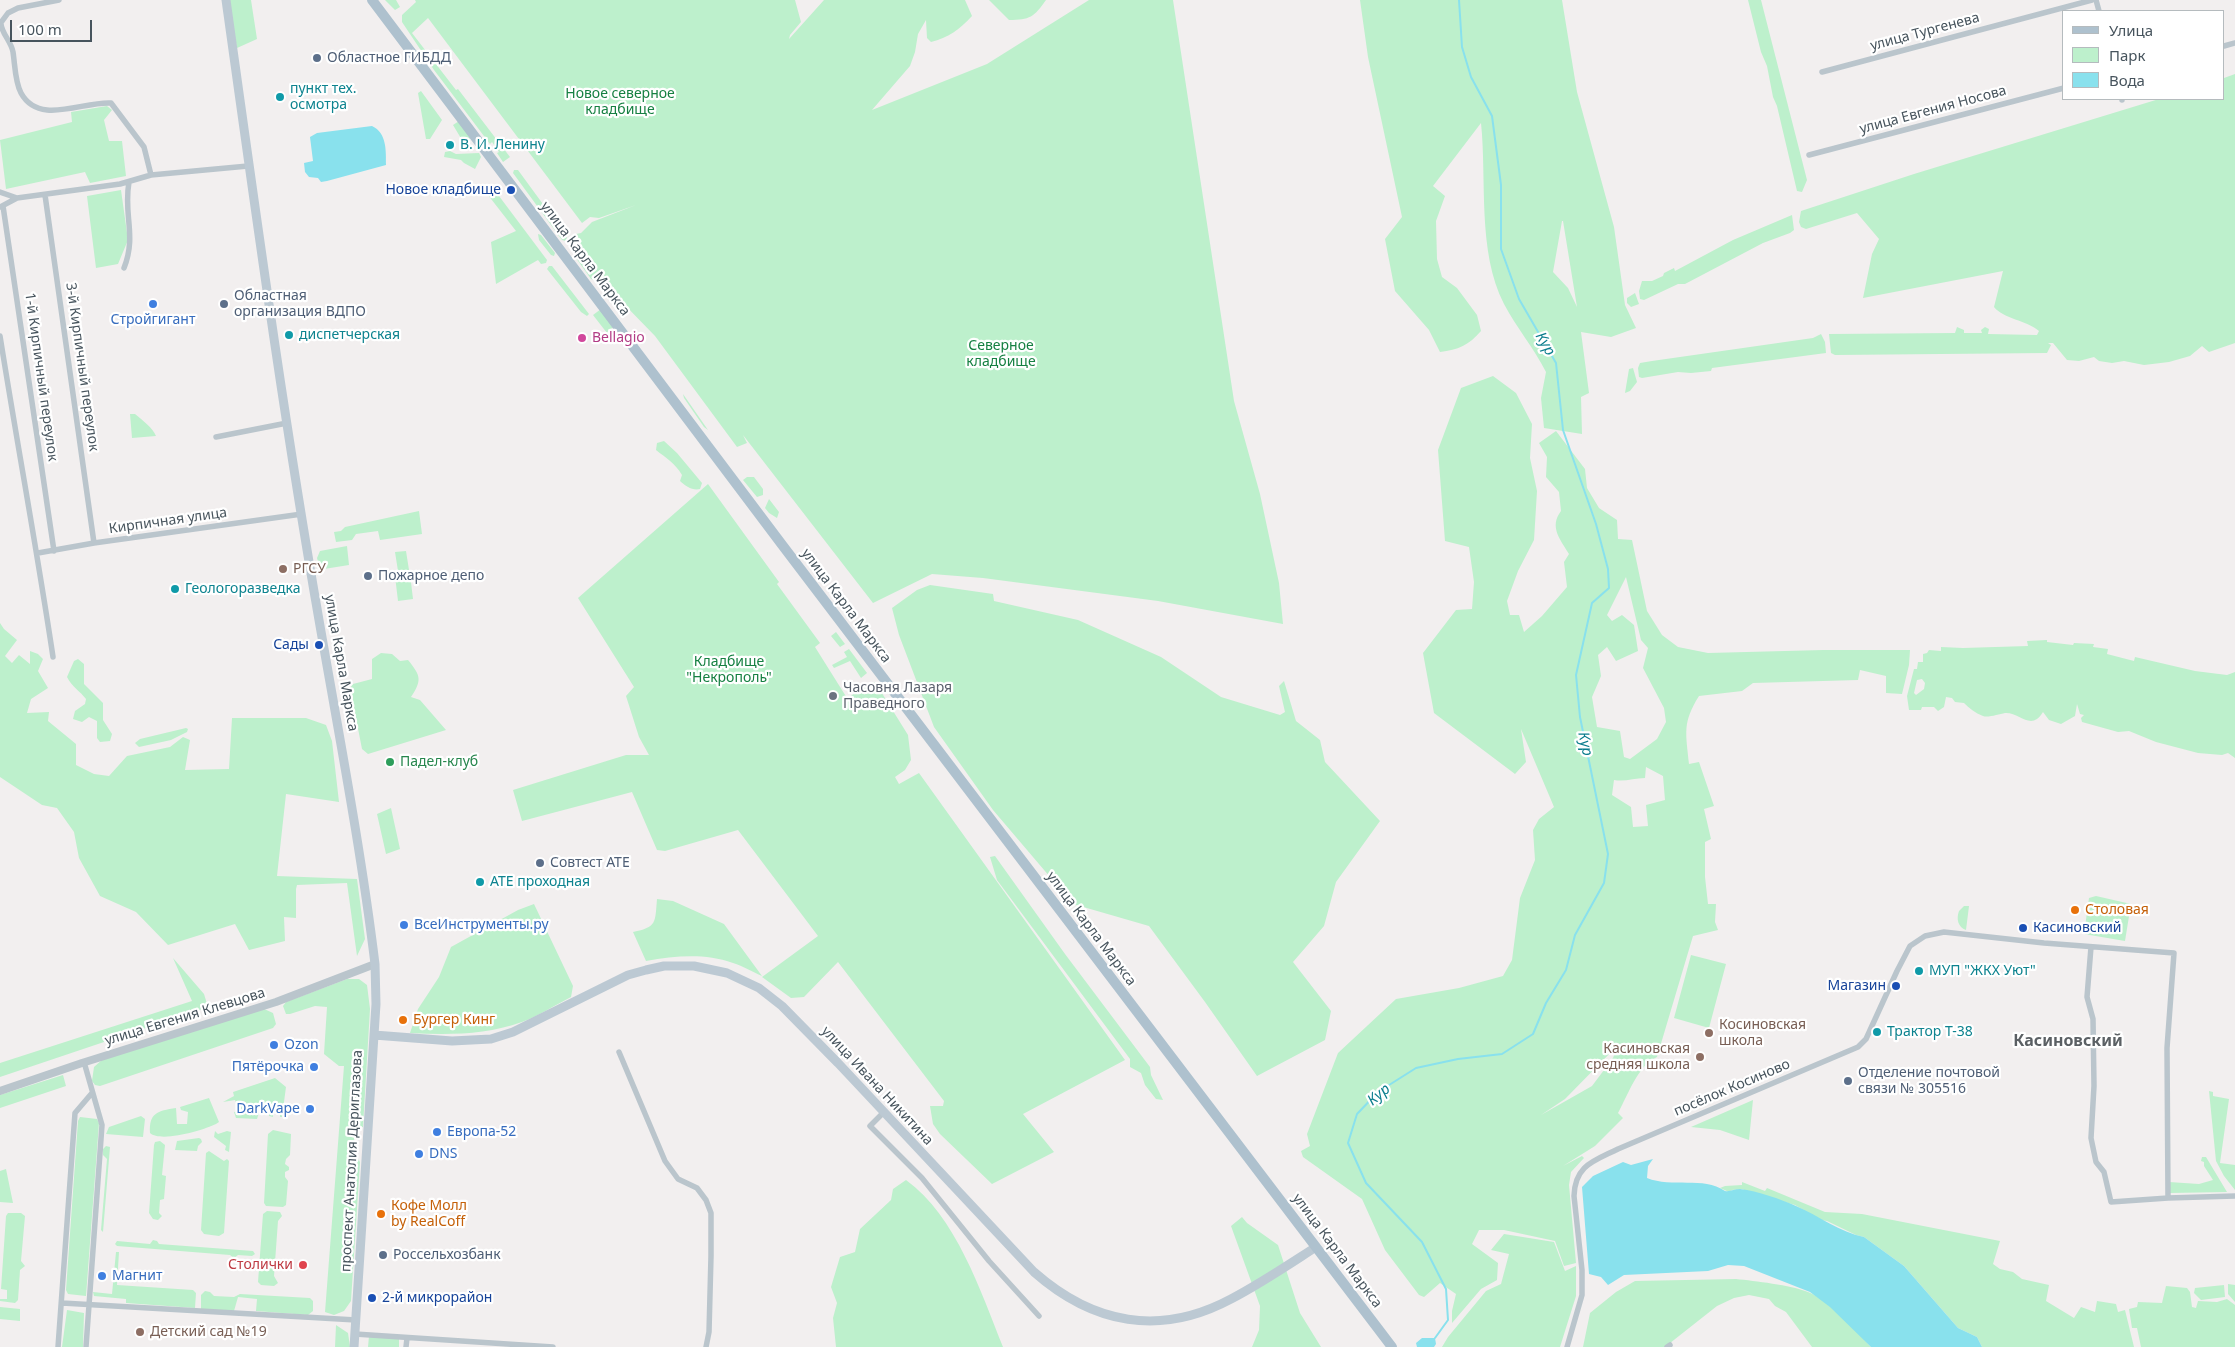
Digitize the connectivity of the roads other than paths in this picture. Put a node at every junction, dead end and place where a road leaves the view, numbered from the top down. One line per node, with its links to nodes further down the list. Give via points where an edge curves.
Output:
1 (59, 0): 5 (street, via 18,8 8,13)
2 (226, 0): 9 (main road, улица Карла Маркса)
3 (372, 0): 35 (main road, улица Карла Маркса)
4 (2094, 0): 6 (street, улица Тургенева)
5 (0, 24): 10 (street, via 12,49 21,93 34,107 45,111 111,103 144,147)
6 (1822, 72)
7 (2062, 89): 8 (street, улица Евгения Носова)
8 (1809, 155)
9 (248, 166): 10 (street); 18 (main road, улица Карла Маркса)
10 (152, 175): 11 (street)
11 (128, 182): 13 (street); 16 (street, via 126,198 132,242)
12 (0, 192): 14 (street)
13 (45, 195): 14 (street); 21 (street, 3-й Кирпичный переулок)
14 (17, 198): 15 (street)
15 (2, 206): 22 (street, 1-й Кирпичный переулок)
16 (124, 268)
17 (0, 336): 23 (street)
18 (287, 423): 19 (street); 20 (main road, улица Карла Маркса)
19 (216, 436)
20 (302, 514): 21 (street, Кирпичная улица); 26 (main road, улица Карла Маркса)
21 (94, 544): 22 (street, Кирпичная улица)
22 (54, 551): 23 (street, Кирпичная улица)
23 (38, 553): 24 (street)
24 (54, 657)
25 (2091, 947): 34 (street, via 2087,997 2092,1019 2094,1086 2091,1138 2096,1162 2104,1172 2111,1202); 34 (street, посёлок Косиново, via 2174,953 2167,1048); 50 (street, посёлок Косиново, via 1944,932 1925,936 1910,946 1866,1040 1858,1047 1587,1164 1574,1185 1582,1295)
26 (375, 964): 27 (main road, проспект Анатолия Дериглазова); 29 (street, улица Евгения Клевцова, via 276,1002)
27 (374, 1035): 32 (main road, улица Ивана Никитина, via 452,1041 491,1039 534,1022 628,975 664,966 712,968 758,988 782,1006); 39 (main road, проспект Анатолия Дериглазова)
28 (619, 1052): 48 (street, via 664,1161 678,1179 697,1188 711,1213)
29 (84, 1062): 30 (street, улица Евгения Клевцова); 31 (street)
30 (0, 1091)
31 (92, 1094): 36 (street, via 75,1113); 37 (street, via 102,1125)
32 (884, 1112): 35 (main road, улица Ивана Никитина, via 1048,1285 1077,1304 1107,1316 1150,1322 1210,1309); 38 (street, via 870,1126 922,1178)
33 (2235, 1196): 34 (street)
34 (2168, 1198)
35 (1316, 1247): 49 (main road, улица Карла Маркса)
36 (62, 1303): 37 (street); 43 (street)
37 (89, 1305): 39 (street); 44 (street)
38 (1038, 1316)
39 (356, 1320): 40 (main road, проспект Анатолия Дериглазова)
40 (355, 1334): 41 (street); 45 (main road, проспект Анатолия Дериглазова)
41 (407, 1338): 42 (street); 46 (street)
42 (492, 1345): 47 (street)
43 (58, 1347)
44 (86, 1347)
45 (354, 1347)
46 (406, 1347)
47 (553, 1347)
48 (706, 1347)
49 (1392, 1347)
50 (1566, 1347)

